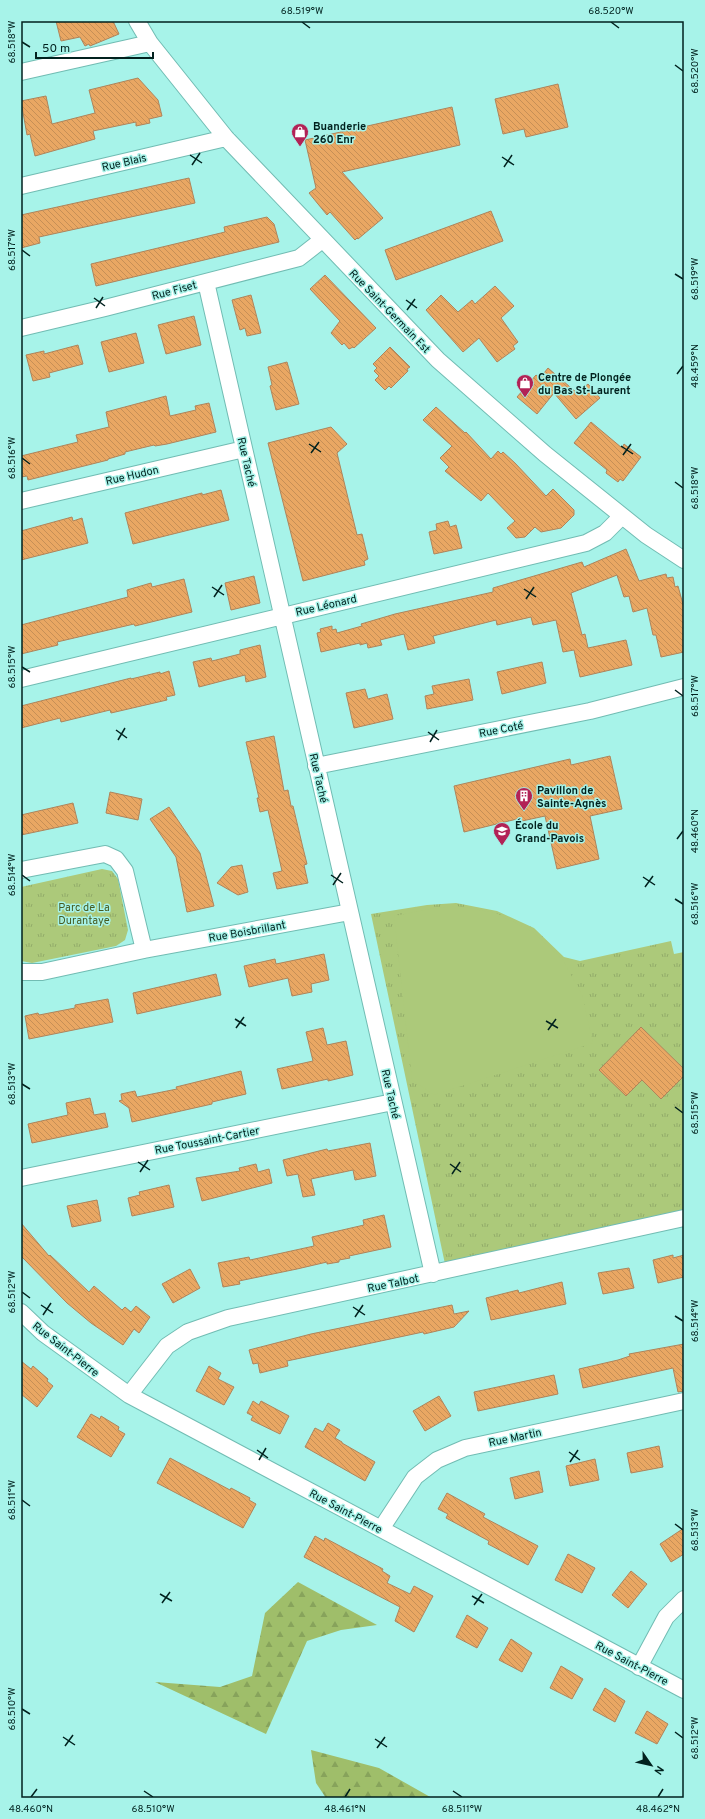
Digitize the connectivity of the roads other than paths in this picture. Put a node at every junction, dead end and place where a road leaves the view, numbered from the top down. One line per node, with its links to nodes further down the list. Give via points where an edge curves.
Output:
1 (137, 21): 2 (street, Rue Saint-Germain Est)
2 (150, 43): 3 (street); 4 (street, Rue Saint-Germain Est)
3 (21, 72)
4 (226, 138): 5 (street, Rue Blais); 6 (street, Rue Saint-Germain Est)
5 (21, 186)
6 (322, 240): 7 (street, Rue Fiset, via 299,258); 11 (street, Rue Saint-Germain Est, via 438,360 545,454)
7 (206, 282): 8 (street, Rue Fiset); 9 (street, Rue Taché)
8 (21, 328)
9 (244, 449): 10 (street, Rue Hudon); 13 (street, Rue Taché)
10 (21, 501)
11 (622, 516): 12 (street, Rue Saint-Germain Est); 13 (street, Rue Léonard, via 605,533 586,543)
12 (684, 560)
13 (282, 616): 14 (street, Rue Léonard); 16 (street, Rue Taché)
14 (21, 679)
15 (684, 687): 16 (street, Rue Coté, via 590,711)
16 (316, 766): 18 (street, Rue Taché)
17 (21, 870): 19 (street, via 105,854 116,859 125,871)
18 (350, 912): 19 (street, Rue Boisbrillant); 21 (street, Rue Taché)
19 (144, 950): 20 (street, Rue Boisbrillant, via 42,972)
20 (21, 972)
21 (394, 1102): 22 (street, Rue Toussaint-Cartier); 24 (street, Rue Taché)
22 (21, 1178)
23 (684, 1218): 24 (street, Rue Talbot)
24 (433, 1274): 26 (street, Rue Talbot, via 228,1318 188,1332 167,1346)
25 (21, 1312): 26 (street, Rue Saint-Pierre, via 43,1333)
26 (129, 1395): 28 (street, Rue Saint-Pierre)
27 (684, 1401): 28 (street, Rue Martin, via 465,1448 437,1460 415,1477)
28 (381, 1530): 30 (street, Rue Saint-Pierre)
29 (684, 1599): 30 (street, via 666,1617)
30 (639, 1667): 31 (street, Rue Saint-Pierre)
31 (684, 1690)

